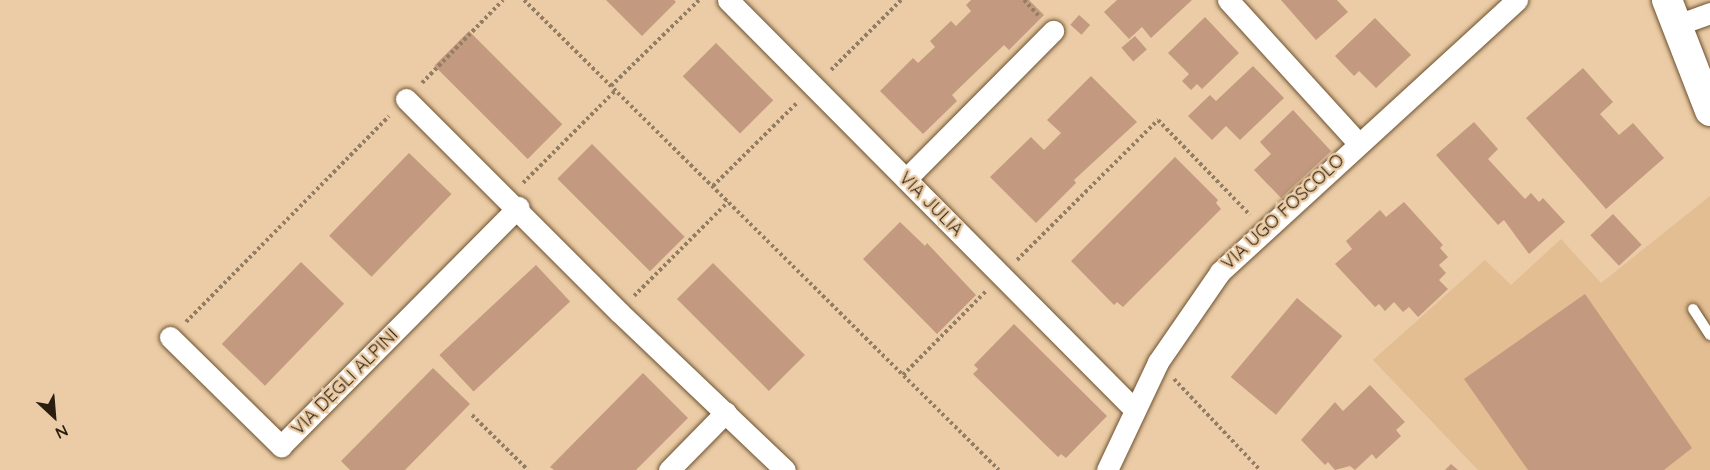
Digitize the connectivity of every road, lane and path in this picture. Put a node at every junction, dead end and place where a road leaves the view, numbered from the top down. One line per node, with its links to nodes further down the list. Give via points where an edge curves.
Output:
1 (503, 0): 12 (path)
2 (524, 0): 10 (path)
3 (699, 0): 10 (path)
4 (728, 0): 15 (street, VIA JULIA)
5 (1228, 0): 14 (street)
6 (1517, 0): 14 (street, VIA UGO FOSCOLO)
7 (1672, 12): 8 (street); 13 (main road)
8 (1710, 13)
9 (1053, 31): 15 (street)
10 (612, 86): 11 (path)
11 (616, 90): 16 (path); 17 (path)
12 (406, 99): 16 (street); 23 (path)
13 (1710, 111)
14 (1357, 142): 18 (street, VIA UGO FOSCOLO)
15 (906, 179): 19 (street, VIA JULIA)
16 (513, 202): 21 (street); 23 (street, VIA DEGLI ALPINI, via 281,446)
17 (728, 202): 21 (path); 25 (path)
18 (1263, 228): 19 (path, via 1158,120); 24 (street, VIA UGO FOSCOLO, via 1213,280)
19 (1002, 276): 25 (path); 26 (street, VIA JULIA)
20 (1693, 309): 22 (lane)
21 (619, 312): 27 (street)
22 (1710, 335)
23 (170, 338)
24 (1158, 362): 26 (street, VIA UGO FOSCOLO); 34 (path)
25 (903, 375): 32 (path)
26 (1133, 408): 33 (street, VIA UGO FOSCOLO)
27 (726, 412): 30 (street); 31 (street)
28 (472, 415): 29 (path)
29 (528, 470)
30 (669, 470)
31 (785, 470)
32 (999, 470)
33 (1107, 470)
34 (1260, 470)

